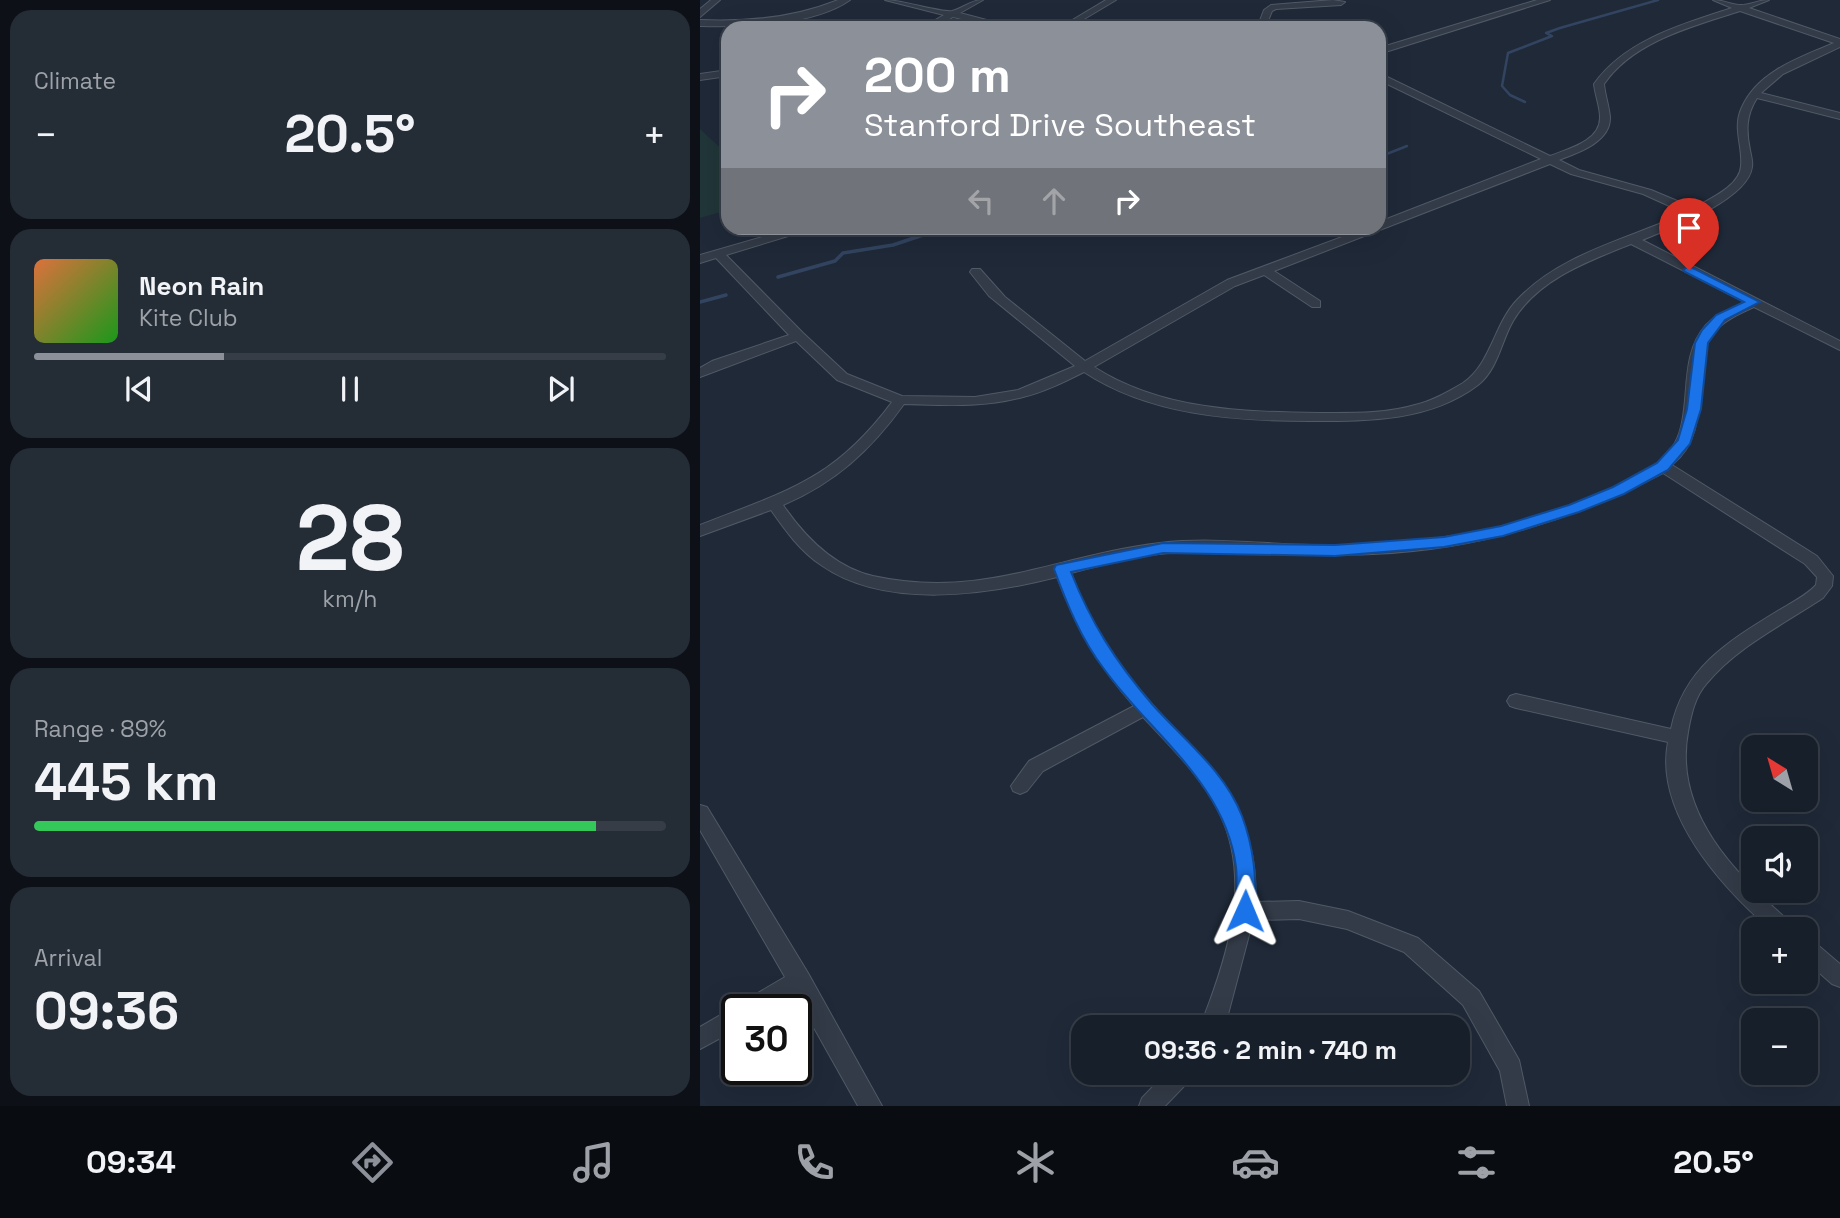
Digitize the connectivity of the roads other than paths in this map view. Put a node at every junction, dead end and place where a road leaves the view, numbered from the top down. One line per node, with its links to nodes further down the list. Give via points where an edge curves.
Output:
1 (716, 0): 11 (street)
2 (846, 0): 13 (street)
3 (889, 0): 12 (street)
4 (979, 0): 12 (street)
5 (1112, 0): 16 (street)
6 (1546, 0): 21 (street)
7 (1717, 0): 10 (street)
8 (1765, 0): 10 (street)
9 (1341, 2): 17 (street, via 1274,7)
10 (1741, 8): 20 (street); 27 (street, via 1672,32 1614,63 1599,84 1607,115 1604,127 1583,147)
11 (700, 14)
12 (951, 14): 14 (street); 15 (street)
13 (772, 21)
14 (938, 21)
15 (982, 21)
16 (1075, 21)
17 (1264, 21)
18 (700, 23): 19 (street)
19 (721, 23)
20 (1840, 43): 25 (street, via 1782,70)
21 (1386, 49)
22 (721, 74): 23 (street)
23 (700, 77)
24 (1386, 78): 27 (street)
25 (1756, 95): 26 (street); 28 (street, via 1744,115 1744,178 1722,198)
26 (1840, 116)
27 (1551, 161): 28 (street); 29 (street)
28 (1693, 212): 32 (street)
29 (1386, 224)
30 (781, 235): 33 (street)
31 (1355, 235): 35 (street)
32 (1630, 239): 37 (street); 41 (street, via 1566,269 1529,296 1509,318 1488,368 1470,385 1417,409 1360,417 1229,413 1142,395)
33 (719, 254): 34 (street); 39 (street)
34 (700, 260)
35 (1264, 269): 38 (street); 41 (street)
36 (976, 272): 41 (street, via 990,290)
37 (1754, 302): 40 (street); 44 (street, via 1721,318 1707,332 1698,357 1689,430)
38 (1316, 304)
39 (798, 336): 42 (street); 43 (street, via 842,377)
40 (1840, 346)
41 (1083, 368): 43 (street, via 1003,397)
42 (701, 373)
43 (900, 400): 45 (street, via 864,446 837,470)
44 (1663, 466): 47 (street, via 1574,508 1503,531 1444,542 1335,550 1163,548); 50 (street, via 1811,559 1825,576 1817,594 1725,656 1699,680)
45 (773, 502): 46 (street); 47 (street, via 812,551 829,564 871,581 973,588)
46 (700, 531)
47 (1062, 569): 49 (street, via 1078,612 1109,663)
48 (1516, 701): 50 (street)
49 (1145, 708): 51 (street, via 1036,766); 53 (street, via 1208,776 1232,816 1246,867)
50 (1675, 737): 54 (street, via 1679,788 1696,832 1726,874)
51 (1020, 786)
52 (700, 813): 57 (street)
53 (1245, 911): 59 (street); 65 (street, via 1299,910 1348,920 1411,945 1471,998 1511,1068)
54 (1771, 917)
55 (1818, 958): 56 (street)
56 (1840, 977)
57 (800, 980): 58 (street); 63 (street)
58 (777, 994)
59 (1218, 1015)
60 (721, 1027): 61 (street)
61 (700, 1039)
62 (1170, 1085): 64 (street)
63 (871, 1106)
64 (1150, 1106)
65 (1518, 1106)

